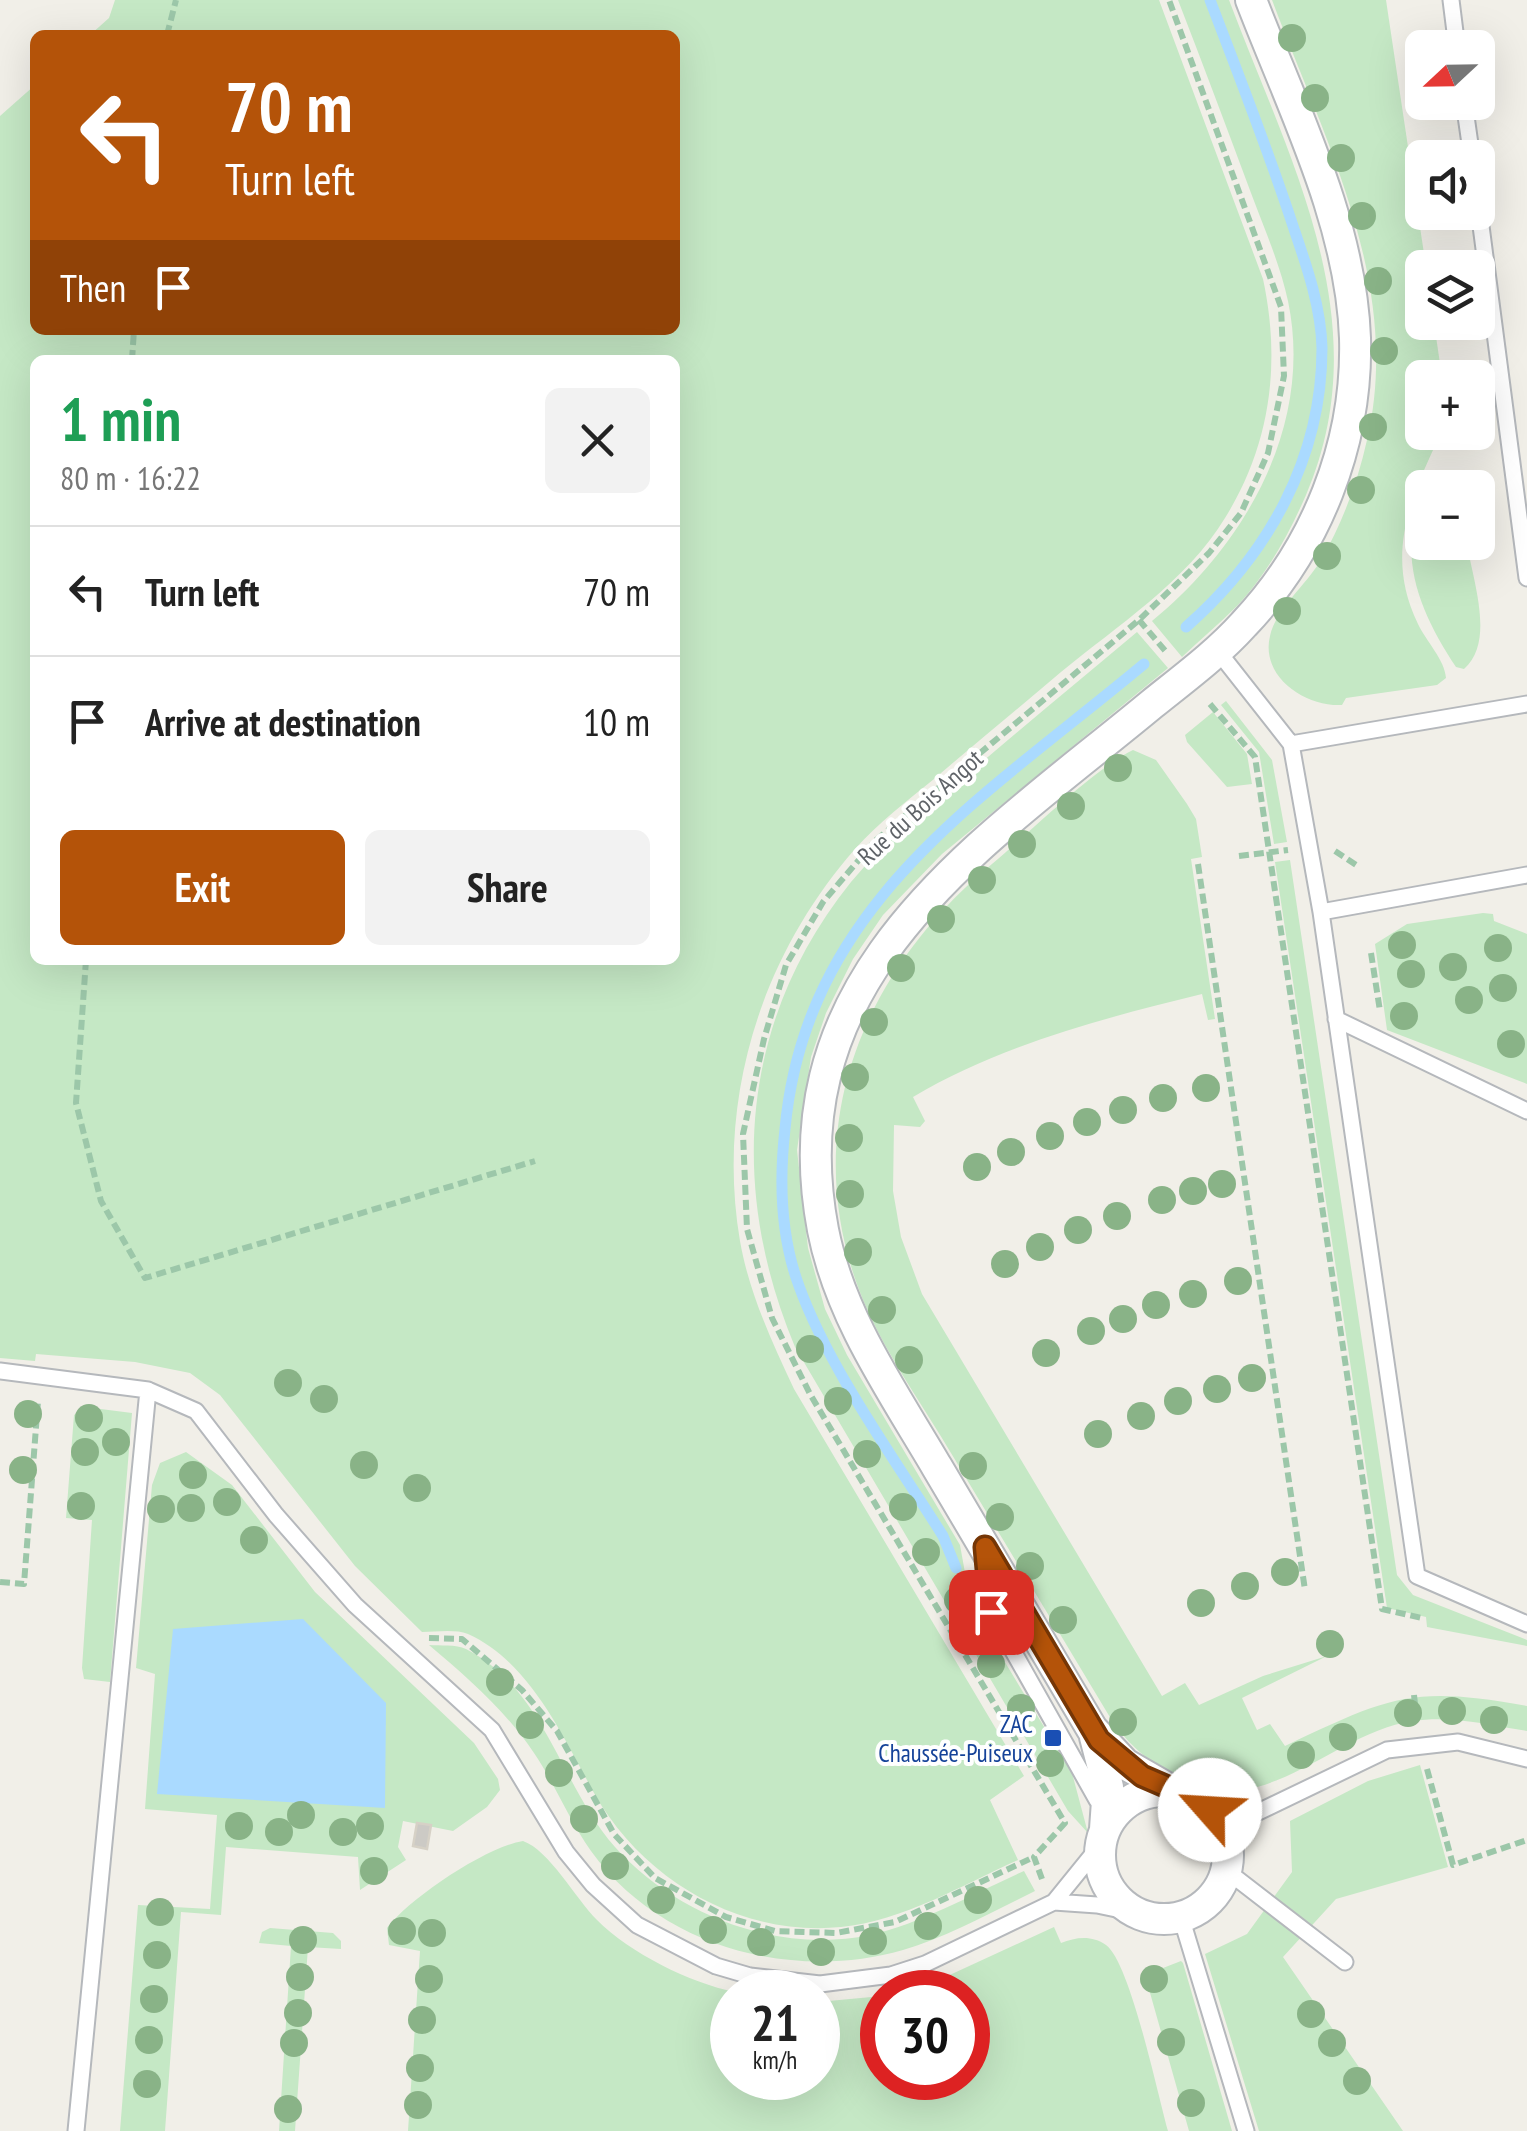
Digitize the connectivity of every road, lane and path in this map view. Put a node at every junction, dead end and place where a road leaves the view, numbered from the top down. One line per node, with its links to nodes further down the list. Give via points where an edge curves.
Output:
1 (176, 0): 5 (path)
2 (1169, 0): 9 (path, Rue du Bois Angot, via 1282,307 1284,376 1268,453 1240,513 1209,554)
3 (1251, 0): 10 (street, via 1341,248 1352,296 1354,381 1340,458 1313,525 1277,585)
4 (1451, 0): 6 (lane)
5 (168, 30)
6 (1455, 30)
7 (1482, 230): 8 (lane)
8 (1527, 578)
9 (1139, 620): 11 (path); 45 (path, Rue du Bois Angot, via 874,841 822,902 786,965 744,1134 747,1229 772,1318 810,1394 1065,1824 1034,1857)
10 (1217, 650): 14 (lane); 31 (street, via 920,902 866,976 825,1086 819,1188 840,1290 869,1352)
11 (1169, 655)
12 (1210, 704): 17 (path, via 1254,756)
13 (1527, 704): 14 (lane)
14 (1291, 744): 22 (lane)
15 (1325, 844): 20 (path)
16 (1288, 850): 17 (path)
17 (1268, 852): 18 (path); 33 (path, via 1382,1609)
18 (1240, 856)
19 (1198, 864): 32 (path)
20 (1359, 867)
21 (1527, 876): 22 (lane)
22 (1321, 912): 25 (lane)
23 (1371, 953): 26 (path)
24 (86, 965): 28 (path, via 76,1103 101,1201 145,1278)
25 (1336, 1019): 27 (lane); 34 (lane, via 1417,1576)
26 (1382, 1026)
27 (1527, 1110)
28 (535, 1161)
29 (0, 1370): 30 (lane)
30 (148, 1390): 46 (lane, via 196,1411 355,1605 492,1730 593,1886 675,1948 750,1976 853,1981 926,1964); 50 (lane)
31 (985, 1547): 37 (street); 42 (lane, via 991,1612 1096,1791)
32 (1305, 1590)
33 (1422, 1618)
34 (1527, 1624)
35 (1414, 1695): 36 (path)
36 (1418, 1721)
37 (1092, 1730): 40 (street, via 1126,1764); 42 (street, via 1108,1787)
38 (1527, 1759): 41 (lane, via 1458,1742 1387,1750)
39 (1427, 1768): 43 (path, via 1453,1865)
40 (1172, 1791): 41 (street, via 1202,1803); 42 (street, via 1131,1800 1114,1814)
41 (1222, 1828): 44 (street)
42 (1102, 1838): 46 (lane); 47 (street, via 1108,1886)
43 (1527, 1840)
44 (1226, 1871): 48 (street, via 1210,1899); 49 (lane)
45 (1042, 1879)
46 (1054, 1902): 47 (lane)
47 (1140, 1914): 48 (street)
48 (1181, 1916): 51 (lane)
49 (1345, 1962)
50 (76, 2131)
51 (1246, 2131)

